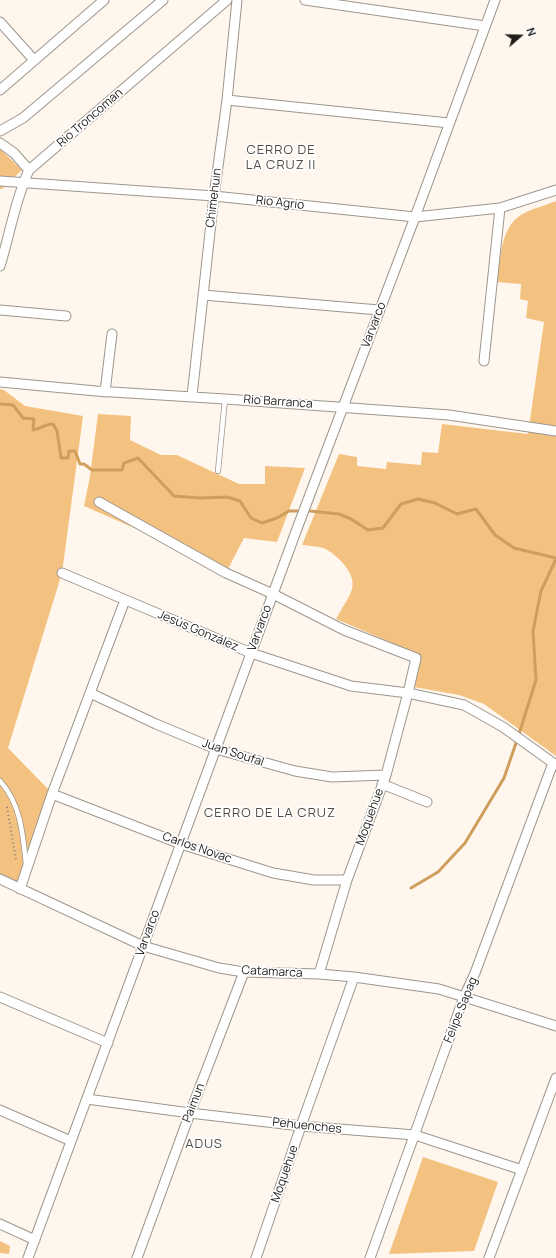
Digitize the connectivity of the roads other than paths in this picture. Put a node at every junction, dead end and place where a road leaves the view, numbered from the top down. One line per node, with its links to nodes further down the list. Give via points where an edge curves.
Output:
1 (104, 0): 9 (street)
2 (163, 0): 13 (street, via 23,118)
3 (227, 0): 15 (street, Rio Troncoman)
4 (237, 0): 11 (street, Chimehuin)
5 (305, 0): 8 (street)
6 (494, 0): 8 (street, Varvarco)
7 (0, 22): 9 (street)
8 (485, 26): 12 (street, Varvarco)
9 (34, 60): 10 (street)
10 (0, 90)
11 (227, 100): 12 (street); 19 (street, Chimehuin)
12 (449, 123): 21 (street, Varvarco)
13 (0, 130)
14 (0, 143): 15 (street)
15 (29, 170): 17 (street, Rio Troncoman)
16 (0, 181): 17 (street, Rio Agrio)
17 (23, 182): 19 (street, Rio Agrio); 22 (street, Rio Troncoman)
18 (556, 190): 20 (street, Rio Agrio)
19 (214, 196): 21 (street, Rio Agrio); 23 (street, Chimehuin)
20 (500, 208): 21 (street, Rio Agrio); 28 (street)
21 (414, 217): 25 (street, Varvarco)
22 (0, 266)
23 (203, 296): 25 (street); 31 (street, Chimehuin)
24 (0, 310): 26 (street)
25 (379, 310): 33 (street, Varvarco)
26 (66, 316)
27 (112, 334): 30 (street)
28 (484, 361)
29 (0, 382): 30 (street, Rio Barranca)
30 (104, 392): 31 (street, Rio Barranca)
31 (192, 396): 32 (street, Rio Barranca)
32 (226, 399): 33 (street, Rio Barranca); 35 (lane)
33 (343, 407): 34 (street, Rio Barranca, via 449,415); 38 (street, Varvarco)
34 (556, 431)
35 (218, 471)
36 (99, 502): 38 (street, via 226,573)
37 (62, 573): 39 (street, Jesús González)
38 (273, 594): 40 (street, Varvarco); 42 (street, Moquehue, via 344,630 416,658)
39 (125, 600): 40 (street, Jesús González); 41 (street)
40 (251, 653): 42 (street, Jesús González, via 351,686); 43 (street, Varvarco)
41 (90, 693): 43 (street, Juan Soufal); 47 (street)
42 (408, 693): 44 (street, Jesús González, via 464,705 503,727); 45 (street, Moquehue)
43 (216, 749): 45 (street, Juan Soufal, via 295,771 332,777); 49 (street, Varvarco)
44 (555, 764): 59 (street, Felipe Sapag, via 476,973)
45 (384, 780): 48 (street); 52 (street, Moquehue)
46 (0, 781): 50 (lane, via 10,794 19,817)
47 (52, 794): 49 (street, Carlos Novac); 50 (street)
48 (426, 802)
49 (181, 844): 52 (street, Carlos Novac, via 273,873 314,880); 54 (street, Varvarco)
50 (26, 870): 53 (street)
51 (0, 879): 53 (street, Catamarca)
52 (347, 880): 56 (street, Moquehue)
53 (20, 889): 54 (street, Catamarca)
54 (143, 946): 55 (street, Catamarca, via 219,968); 61 (street, Varvarco)
55 (244, 972): 56 (street, Catamarca); 65 (street, Paimun)
56 (319, 974): 57 (street, Catamarca)
57 (354, 977): 59 (street, Catamarca, via 439,989); 66 (street, Moquehue)
58 (0, 997): 61 (street)
59 (464, 997): 60 (street, Catamarca); 67 (street, Felipe Sapag)
60 (556, 1026)
61 (108, 1042): 63 (street, Varvarco)
62 (556, 1078): 69 (street)
63 (87, 1099): 65 (street, Pehuenches); 68 (street, Varvarco)
64 (0, 1110): 68 (street)
65 (190, 1113): 66 (street, Pehuenches); 73 (street, Paimun)
66 (301, 1126): 67 (street, Pehuenches); 74 (street, Moquehue)
67 (415, 1136): 69 (street, Pehuenches); 75 (street, Felipe Sapag)
68 (71, 1141): 71 (street, Varvarco)
69 (522, 1170): 76 (street)
70 (0, 1224): 71 (street)
71 (35, 1240): 72 (street, Varvarco)
72 (28, 1258)
73 (137, 1258)
74 (256, 1258)
75 (370, 1258)
76 (489, 1258)

